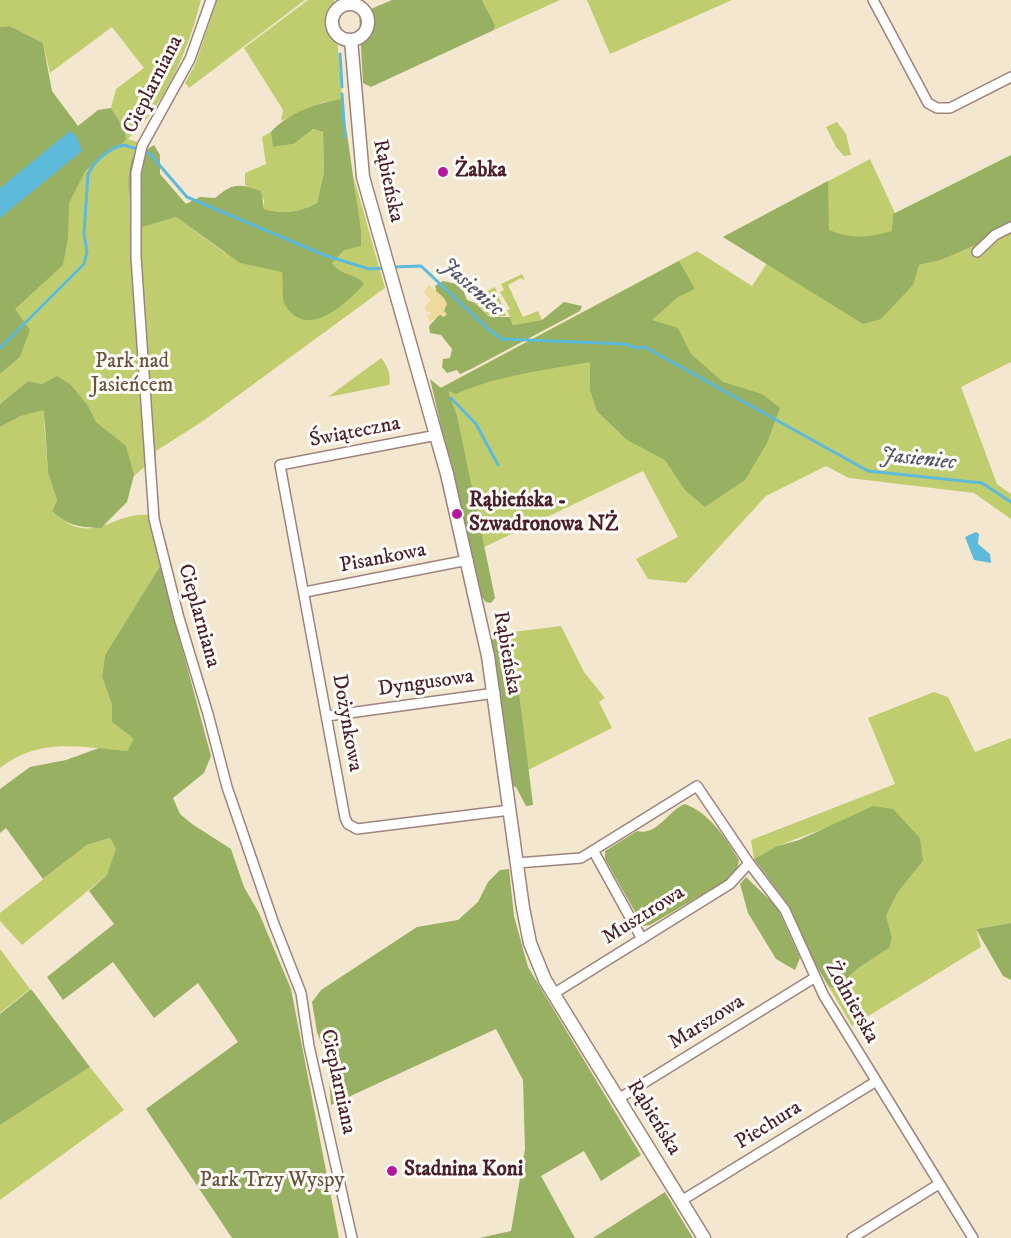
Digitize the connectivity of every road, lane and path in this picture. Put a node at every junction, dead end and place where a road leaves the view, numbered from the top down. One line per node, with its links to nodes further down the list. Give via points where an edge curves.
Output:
1 (211, 0): 25 (street, Cieplarniana, via 190,59 142,146 136,173 136,257 156,532 227,787 301,993)
2 (873, 0): 5 (street, via 924,99 937,108 950,108)
3 (349, 2): 4 (street, via 362,9 368,21 363,34); 4 (street, via 335,12 332,23 340,37)
4 (351, 40): 8 (street, Rąbieńska, via 361,161)
5 (1011, 77)
6 (1011, 227): 7 (street, via 994,235)
7 (977, 252)
8 (437, 435): 9 (street, Świąteczna); 10 (street, Rąbieńska)
9 (280, 465): 11 (street, Dożynkowa)
10 (468, 560): 11 (street, Pisankowa); 12 (street, Rąbieńska)
11 (305, 592): 13 (street, Dożynkowa)
12 (495, 693): 13 (street, Dyngusowa); 14 (street, Rąbieńska)
13 (327, 716): 14 (street, Dożynkowa, via 345,818 351,826 357,829)
14 (510, 810): 16 (street, Rąbieńska)
15 (594, 852): 16 (street, via 571,860); 17 (street, Żołnierska, via 697,786); 18 (street)
16 (517, 863): 20 (street, Rąbieńska, via 530,944)
17 (749, 863): 18 (street, Musztrowa, via 730,884); 19 (street, Żołnierska, via 785,910)
18 (642, 939): 20 (street, Musztrowa)
19 (814, 978): 21 (street, Żołnierska); 22 (street, Marszowa)
20 (553, 994): 22 (street, Rąbieńska)
21 (875, 1082): 23 (street, Żołnierska); 24 (street, Piechura)
22 (618, 1099): 24 (street, Rąbieńska)
23 (939, 1184): 27 (street); 28 (street, Żołnierska)
24 (681, 1201): 26 (street, Rąbieńska)
25 (352, 1238)
26 (704, 1238)
27 (852, 1238)
28 (973, 1238)

